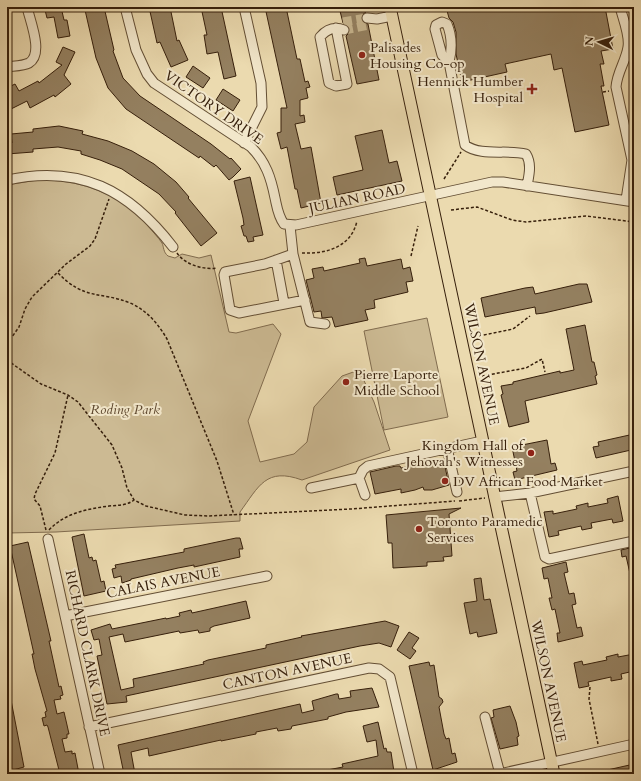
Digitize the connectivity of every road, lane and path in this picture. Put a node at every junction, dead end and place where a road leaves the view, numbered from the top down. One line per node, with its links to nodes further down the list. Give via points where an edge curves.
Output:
1 (27, 7): 10 (street, via 36,53 34,59 28,63)
2 (125, 7): 11 (street, VICTORY DRIVE, via 136,50 154,83)
3 (244, 7): 11 (street, via 260,84 262,107)
4 (620, 7): 8 (street)
5 (391, 11): 6 (street); 18 (main road, WILSON AVENUE)
6 (368, 22)
7 (340, 27): 7 (street, via 327,30 320,37 330,83 336,86 347,84)
8 (631, 38): 13 (street, via 616,87)
9 (450, 62): 16 (street, via 465,145 472,150 526,154 530,169)
10 (7, 67)
11 (244, 143): 23 (street, VICTORY DRIVE, via 258,154 266,166 278,215 284,224)
12 (459, 155): 14 (path)
13 (633, 156): 19 (street)
14 (444, 179)
15 (7, 180): 17 (street, via 62,175)
16 (526, 186): 18 (street, JULIAN ROAD, via 492,182); 19 (street, JULIAN ROAD)
17 (112, 190): 25 (street, via 128,200); 30 (path, via 95,239)
18 (431, 196): 21 (street, JULIAN ROAD); 41 (main road, WILSON AVENUE)
19 (630, 201)
20 (451, 210): 22 (path, via 477,207 512,220 526,222 580,216)
21 (358, 212): 23 (street, JULIAN ROAD); 26 (path, via 351,235 337,247 320,254)
22 (634, 222)
23 (290, 226): 26 (street)
24 (418, 226): 27 (path)
25 (173, 247): 29 (path, via 180,258 194,265 205,269)
26 (295, 254): 28 (street); 31 (street)
27 (411, 256)
28 (276, 260): 32 (street); 32 (street, via 225,272 230,310 239,313)
29 (221, 268)
30 (58, 273): 36 (path, via 28,302 19,327); 51 (path, via 87,293 130,303 159,326 170,346 217,461)
31 (304, 300): 32 (street); 34 (street, via 310,322)
32 (284, 303)
33 (530, 316): 35 (path, via 513,329)
34 (325, 324)
35 (474, 337)
36 (7, 344)
37 (7, 360): 40 (path, via 41,384)
38 (545, 372): 39 (path, via 542,359 526,368)
39 (482, 376)
40 (68, 395): 50 (path, via 88,412 112,445 127,488); 50 (path, via 55,453 34,498 40,506 46,532 76,513 126,504)
41 (482, 440): 42 (street); 49 (main road, WILSON AVENUE)
42 (447, 448): 44 (street, via 368,466); 46 (street)
43 (634, 471): 47 (street)
44 (359, 478): 45 (street); 48 (street)
45 (311, 488)
46 (458, 492)
47 (530, 493): 49 (street); 53 (street, via 545,557 549,560)
48 (365, 494)
49 (494, 497): 51 (path, via 388,507); 61 (main road, WILSON AVENUE)
50 (134, 500): 51 (path, via 185,515)
51 (234, 515)
52 (48, 539): 55 (street, RICHARD CLARK DRIVE)
53 (634, 541)
54 (267, 576): 55 (street, CALAIS AVENUE)
55 (65, 616): 58 (street, RICHARD CLARK DRIVE)
56 (590, 688): 60 (path, via 589,699)
57 (485, 718): 64 (street)
58 (89, 726): 62 (street, RICHARD CLARK DRIVE); 63 (street, CANTON AVENUE, via 369,668 379,669 390,677)
59 (634, 744): 60 (street)
60 (600, 752): 61 (street)
61 (551, 762): 64 (street); 65 (main road, WILSON AVENUE)
62 (100, 774)
63 (413, 774)
64 (499, 774)
65 (554, 774)

